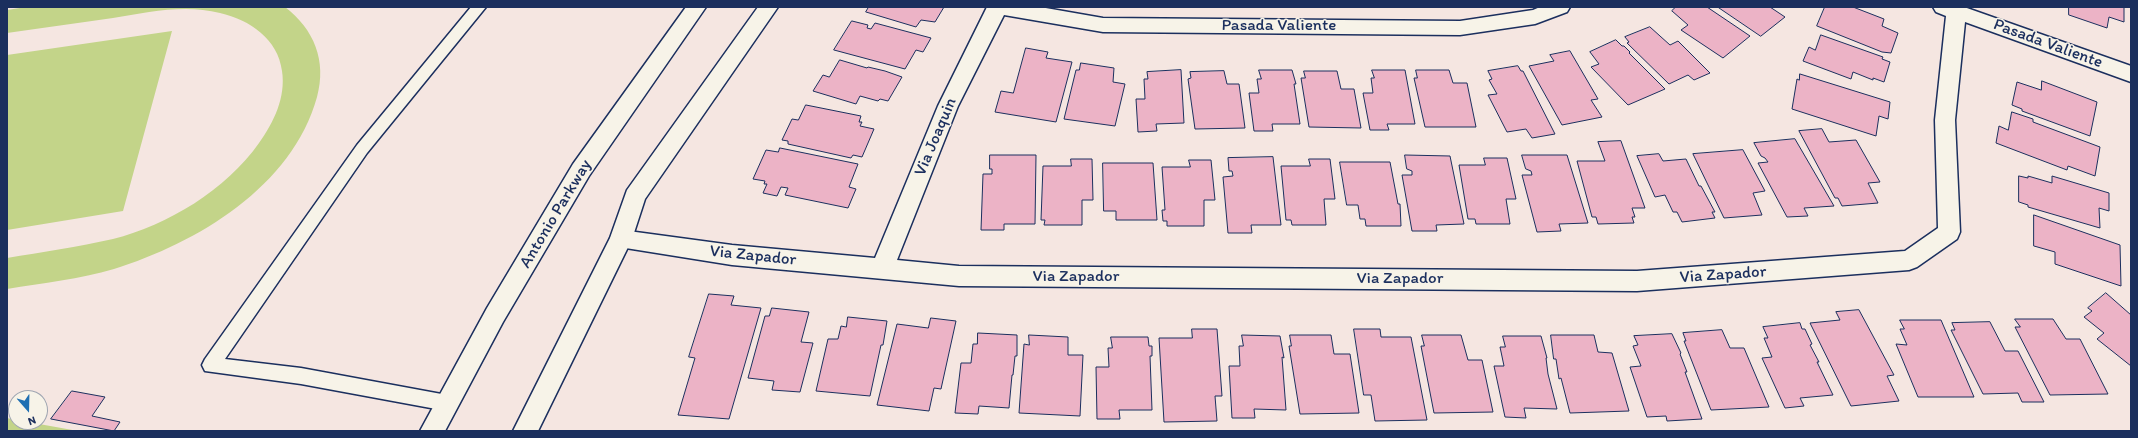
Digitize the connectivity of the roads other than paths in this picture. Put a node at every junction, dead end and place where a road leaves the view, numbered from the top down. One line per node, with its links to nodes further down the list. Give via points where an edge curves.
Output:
1 (479, 7): 10 (lane, via 362,148 211,365 301,376)
2 (696, 7): 10 (street, Antonio Parkway, via 581,170 495,315)
3 (768, 7): 8 (street, via 635,196)
4 (997, 7): 5 (street, Pasada Valiente, via 1103,25 1460,28 1535,17); 9 (street, Via Joaquin, via 948,106)
5 (1560, 7)
6 (1950, 9): 7 (street, Pasada Valiente); 9 (street, Via Zapador, via 1945,120 1949,232 1909,260 1637,281 959,276)
7 (2131, 74)
8 (621, 239): 9 (street, Via Zapador, via 732,255); 12 (street)
9 (882, 270)
10 (447, 403): 11 (street, Antonio Parkway)
11 (432, 431)
12 (525, 431)

